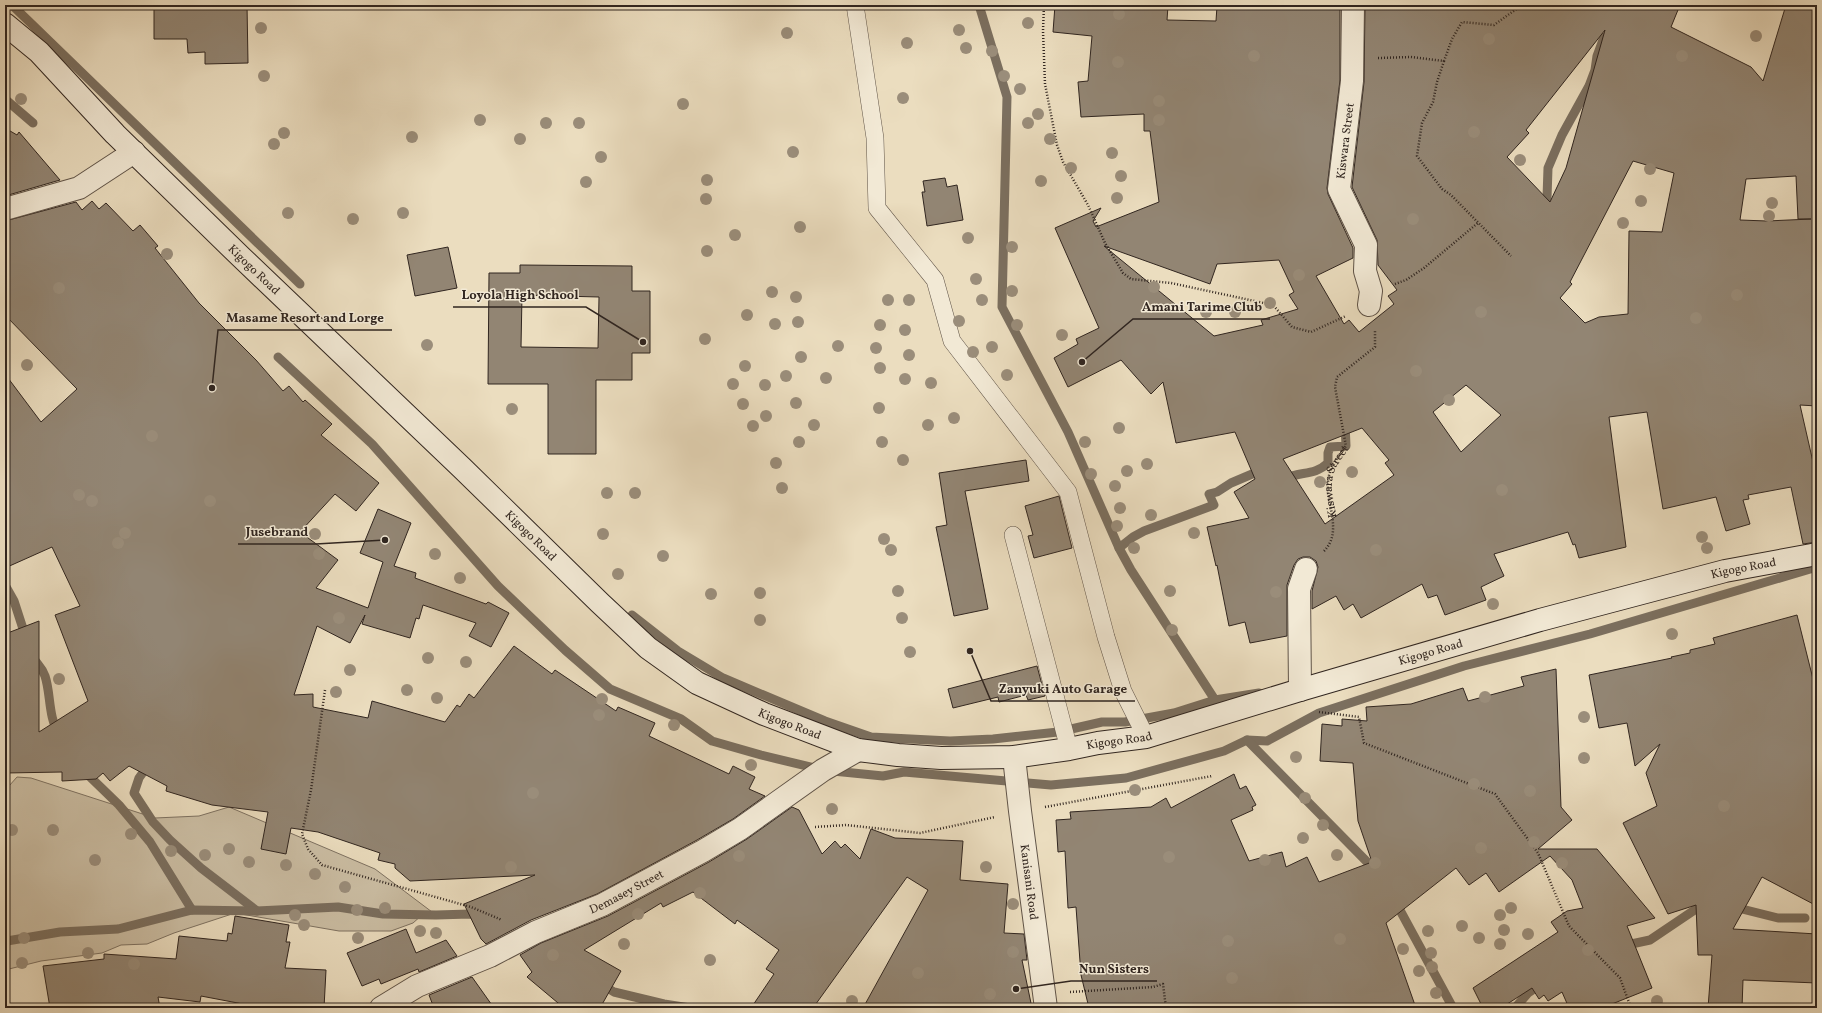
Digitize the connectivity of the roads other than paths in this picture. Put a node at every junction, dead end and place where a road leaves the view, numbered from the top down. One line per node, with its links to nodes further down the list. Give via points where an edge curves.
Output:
1 (855, 5): 11 (lane, via 875,138 877,208 935,280 952,341 1068,492 1122,691)
2 (1353, 5): 6 (main road, Kiswara Street, via 1352,81 1339,189 1366,245 1365,271)
3 (5, 24): 4 (main road, Kigogo Road, via 38,52)
4 (134, 152): 5 (main road, via 78,188); 13 (main road, Kigogo Road, via 648,648 697,683 764,714)
5 (5, 209)
6 (1370, 298)
7 (1013, 535): 12 (lane)
8 (1817, 554): 10 (main road, Kigogo Road, via 1725,571 1540,620)
9 (1306, 569): 10 (main road, via 1299,589)
10 (1300, 690): 11 (main road, Kigogo Road)
11 (1146, 737): 12 (main road, Kigogo Road)
12 (1069, 749): 14 (main road, Kigogo Road)
13 (858, 750): 14 (main road, Kigogo Road, via 940,758); 16 (main road, Demasey Street, via 823,770 740,829 703,851 602,904 536,932 490,956 417,986)
14 (1014, 757): 15 (main road, Kanisani Road)
15 (1045, 1001)
16 (381, 1008)

